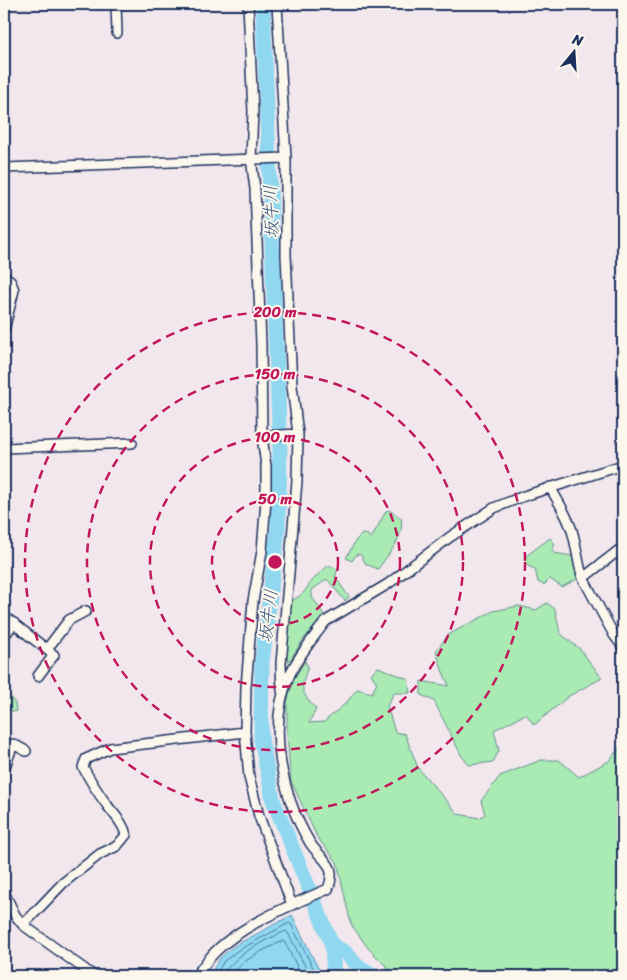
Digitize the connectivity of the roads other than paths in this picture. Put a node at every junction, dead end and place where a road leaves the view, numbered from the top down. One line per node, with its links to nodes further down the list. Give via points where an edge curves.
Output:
1 (116, 4): 4 (street)
2 (248, 4): 5 (street, via 253,112)
3 (278, 4): 6 (street)
4 (117, 33)
5 (251, 158): 6 (street); 7 (street); 11 (street)
6 (286, 158): 10 (street, via 286,265)
7 (4, 168)
8 (4, 277): 9 (street, via 10,280 14,290)
9 (4, 330)
10 (294, 434): 11 (street); 25 (street, via 297,481 280,664)
11 (265, 436): 26 (street, via 266,500 262,551 253,601)
12 (132, 443): 13 (street)
13 (4, 448)
14 (623, 465): 15 (street)
15 (550, 487): 17 (street, via 572,531); 25 (street, via 494,508 388,584 326,621 290,673)
16 (623, 547): 17 (street)
17 (583, 578): 22 (street)
18 (86, 610): 23 (street, via 69,620)
19 (4, 616): 20 (street)
20 (14, 623): 21 (street); 23 (street)
21 (4, 636)
22 (623, 647)
23 (47, 649): 24 (street, via 54,655)
24 (38, 676)
25 (282, 697): 30 (street, via 278,734 290,801 311,844 332,873 328,889)
26 (245, 732): 30 (street, via 249,777 259,816); 31 (street, via 110,748 86,759 83,767 124,826 126,835 117,846 100,854 62,883)
27 (26, 751): 28 (street, via 13,744)
28 (4, 770)
29 (4, 892): 31 (street)
30 (292, 905): 33 (street, via 265,918 216,951)
31 (23, 925): 32 (street)
32 (94, 976)
33 (196, 976)

